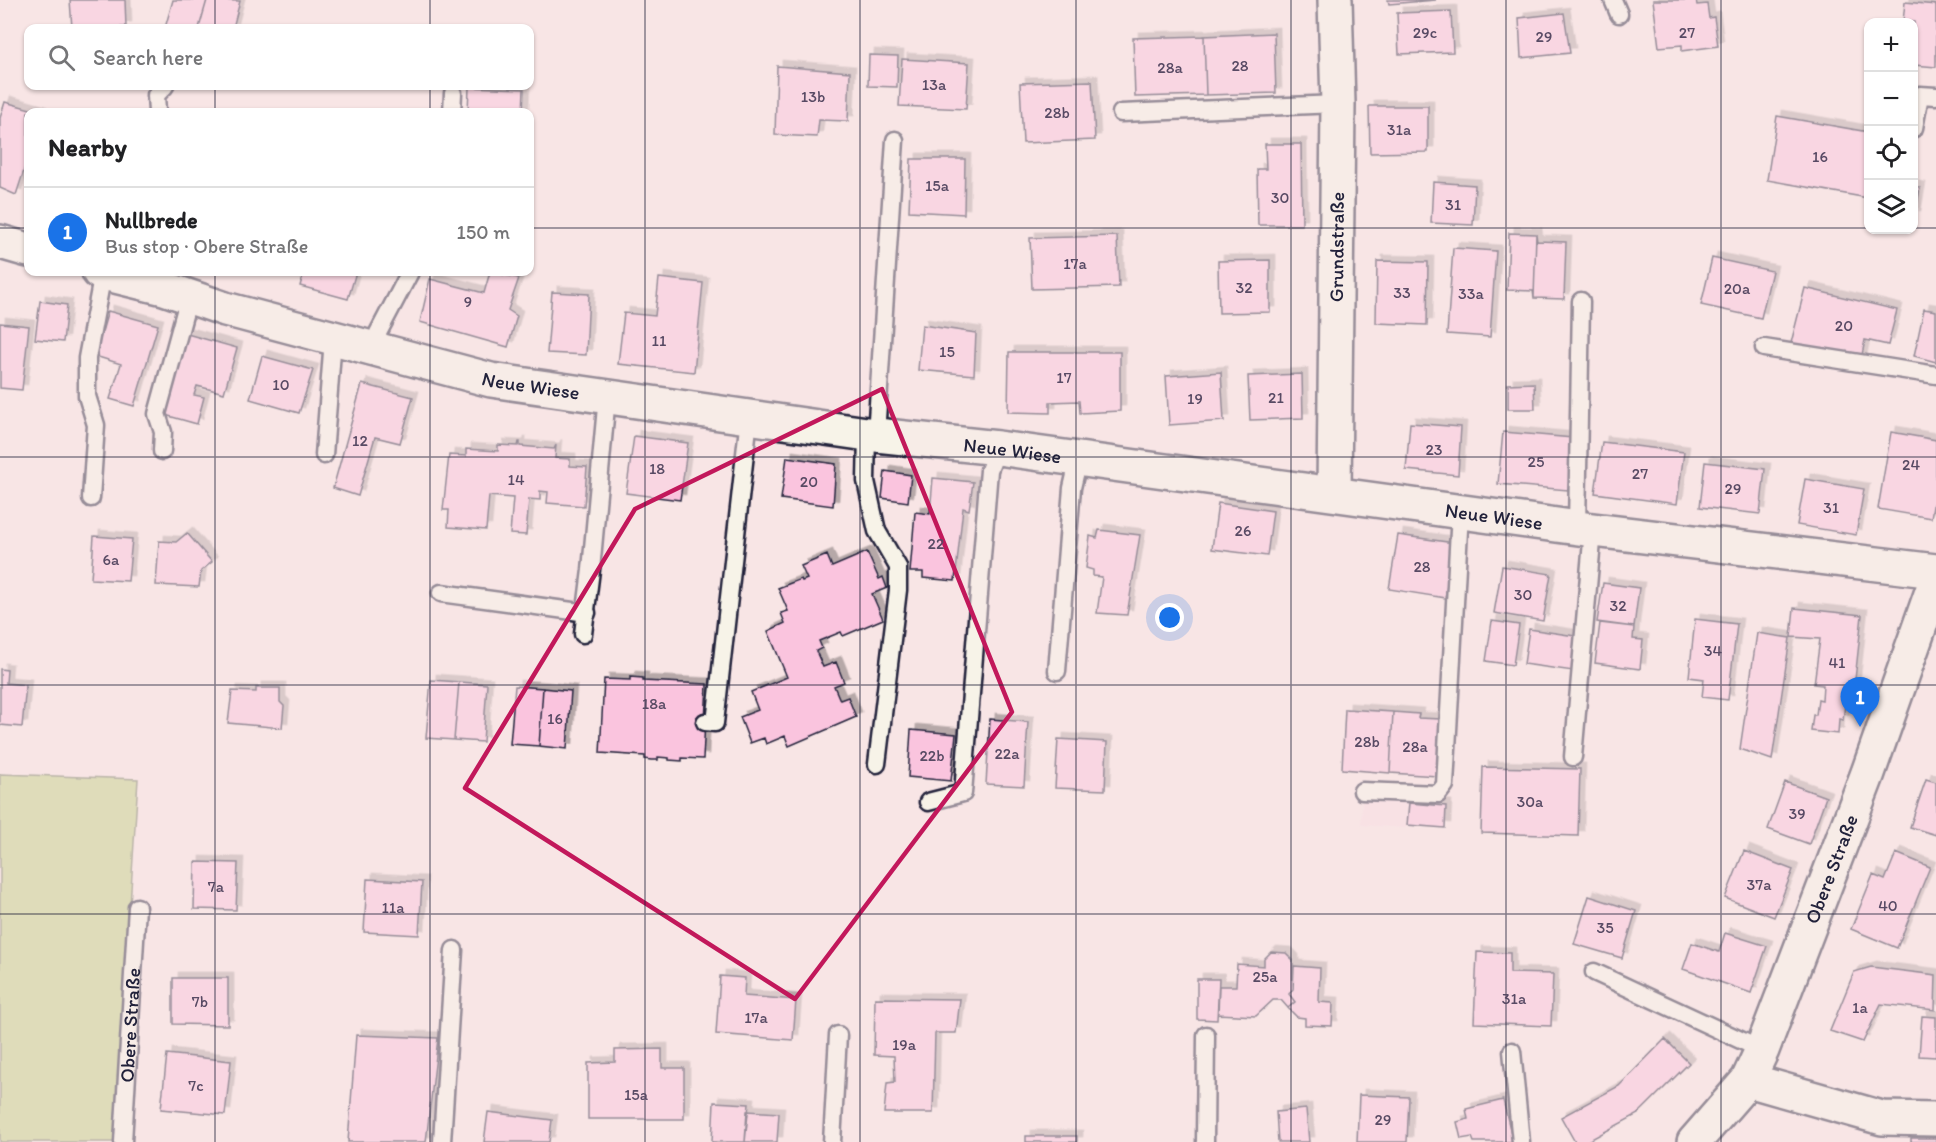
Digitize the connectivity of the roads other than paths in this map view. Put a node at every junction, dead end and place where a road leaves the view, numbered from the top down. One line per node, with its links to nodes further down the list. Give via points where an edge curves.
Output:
1 (1335, 0): 5 (street, Grundstraße)
2 (161, 90): 6 (lane, via 156,95)
3 (453, 93): 7 (lane)
4 (1936, 96): 9 (lane, via 1920,95)
5 (1338, 104): 8 (lane); 29 (street, Grundstraße)
6 (157, 108)
7 (452, 108)
8 (1121, 113)
9 (1914, 126)
10 (894, 140): 24 (lane)
11 (0, 242): 12 (street)
12 (24, 249)
13 (100, 276): 30 (lane, via 87,358 87,396 96,425)
14 (122, 276): 16 (street, Neue Wiese)
15 (408, 276): 20 (lane)
16 (173, 286): 18 (street, Neue Wiese); 26 (lane, via 157,414 163,432)
17 (1581, 301): 32 (lane)
18 (333, 339): 20 (street, Neue Wiese); 27 (lane)
19 (1764, 348): 21 (lane)
20 (373, 350): 22 (street, Neue Wiese, via 491,380)
21 (1936, 375)
22 (607, 396): 23 (street, Neue Wiese); 36 (lane)
23 (748, 418): 24 (street, Neue Wiese); 39 (lane, via 715,723)
24 (872, 435): 25 (street, Neue Wiese); 41 (lane, via 866,481 877,531 898,567)
25 (998, 448): 28 (street, Neue Wiese); 43 (lane, via 989,471 963,794)
26 (162, 451)
27 (324, 455)
28 (1079, 458): 29 (street, Neue Wiese); 38 (lane, via 1072,488)
29 (1334, 493): 31 (street, Neue Wiese)
30 (91, 498)
31 (1460, 512): 32 (street, Neue Wiese); 42 (lane, via 1445,785 1437,794)
32 (1585, 529): 33 (street, Neue Wiese); 40 (lane)
33 (1936, 571)
34 (1936, 580): 49 (street, Obere Straße, via 1859,769)
35 (441, 593): 36 (lane)
36 (587, 613): 37 (lane)
37 (584, 634)
38 (1057, 670)
39 (705, 722)
40 (1573, 757)
41 (877, 764)
42 (1362, 791)
43 (928, 802)
44 (137, 907): 53 (lane, Obere Straße)
45 (454, 950): 54 (lane)
46 (1594, 972): 49 (lane)
47 (838, 1035): 55 (lane)
48 (1206, 1035): 56 (lane)
49 (1762, 1050): 51 (street, Obere Straße)
50 (1512, 1051): 57 (lane)
51 (1748, 1080): 52 (street, via 1882,1118); 58 (street, Obere Straße)
52 (1936, 1119)
53 (123, 1142)
54 (442, 1142)
55 (832, 1142)
56 (1205, 1142)
57 (1521, 1142)
58 (1694, 1142)

